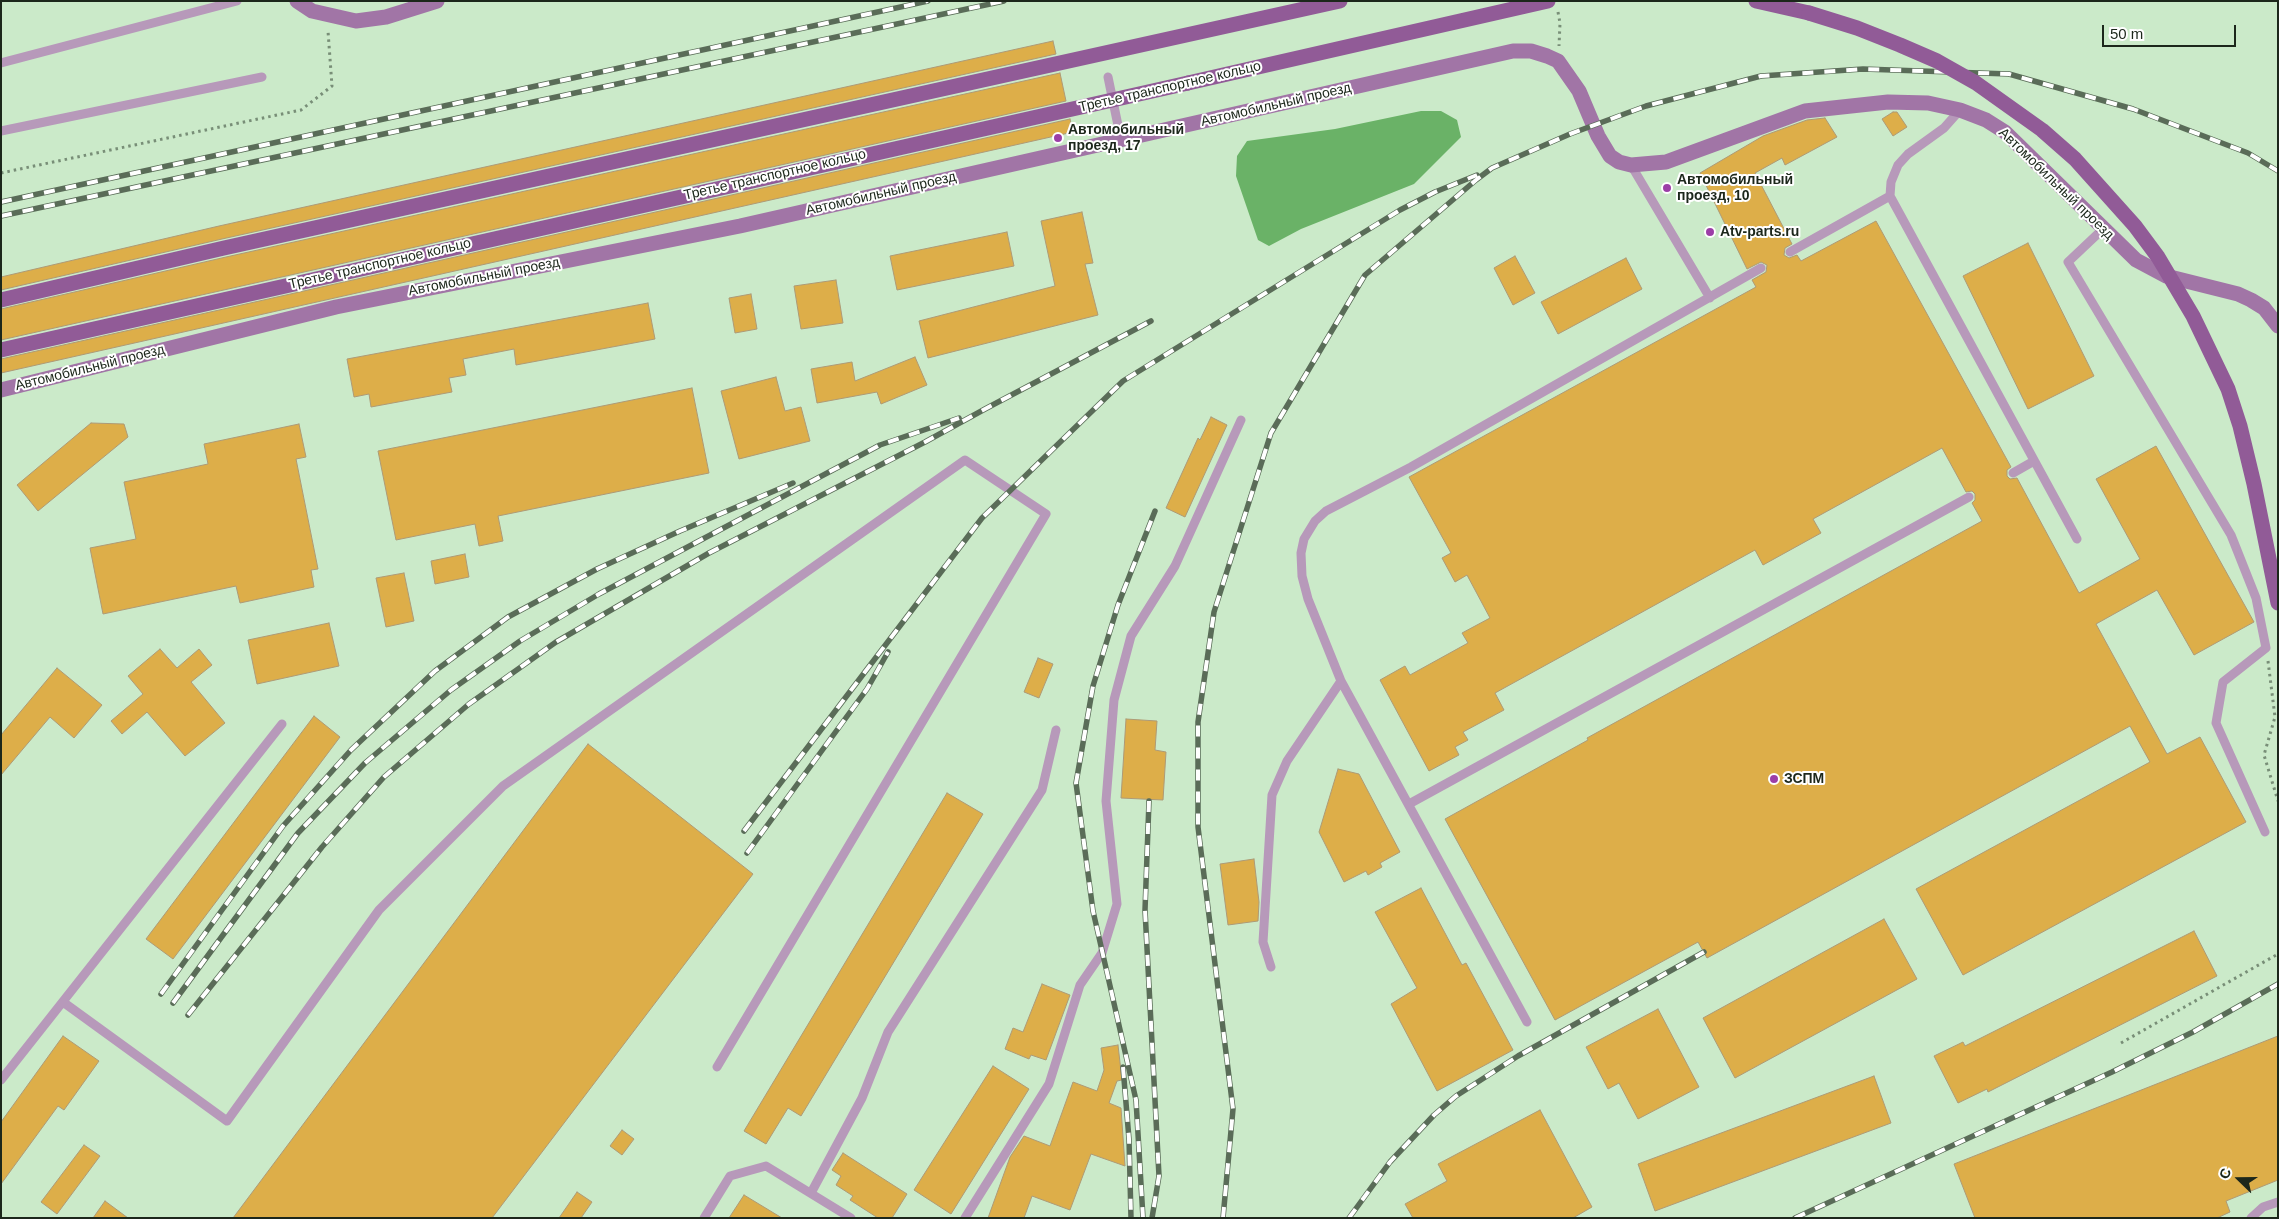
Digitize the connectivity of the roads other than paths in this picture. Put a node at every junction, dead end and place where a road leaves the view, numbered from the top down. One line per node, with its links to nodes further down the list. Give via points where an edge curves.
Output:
1 (237, 1): 7 (lane)
2 (297, 1): 3 (street, via 326,16 356,21 386,17)
3 (437, 1)
4 (1340, 1): 19 (main road)
5 (1756, 1): 28 (main road, bridge, via 1857,28 1938,61 1976,83 2042,130 2106,192 2158,257 2193,316 2228,389 2254,484)
6 (1553, 5): 21 (main road, Третье транспортное кольцо, bridge)
7 (1, 63)
8 (262, 77): 11 (lane)
9 (1108, 77): 12 (lane)
10 (1960, 110): 13 (street, Автомобильный проезд, via 1928,103 1888,102 1805,112 1666,162); 14 (lane, via 1944,128 1898,165 1891,182); 15 (street, Автомобильный проезд, via 2005,132)
11 (1, 131)
12 (1121, 140): 13 (street, Автомобильный проезд, via 1513,51 1531,51 1558,61 1579,91 1610,156); 22 (street, Автомобильный проезд, via 740,226 336,307)
13 (1631, 165): 18 (lane)
14 (1890, 196): 16 (lane); 24 (lane)
15 (2104, 228): 20 (street, Автомобильный проезд, via 2136,260 2151,270 2238,294 2264,308); 33 (lane, via 2068,262 2232,535 2256,598 2266,648 2223,682 2216,723)
16 (1790, 252)
17 (1761, 268): 18 (lane)
18 (1710, 298): 29 (lane, via 1411,467 1326,511 1314,521 1304,539 1302,576)
19 (1, 300)
20 (2278, 326)
21 (1, 350)
22 (1, 390)
23 (1241, 420): 43 (lane, via 1175,566 1131,636 1116,691 1106,801 1117,904 1102,953 1080,985 1049,1084)
24 (2034, 461): 25 (lane); 27 (lane)
25 (2014, 473)
26 (1969, 497): 32 (lane)
27 (2077, 539)
28 (2278, 603)
29 (1341, 681): 32 (lane); 34 (lane, via 1287,761 1272,795 1263,942)
30 (282, 724): 35 (lane)
31 (1056, 730): 39 (lane, via 1042,790 888,1032 862,1098)
32 (1409, 804): 36 (lane)
33 (2266, 832)
34 (1271, 967)
35 (63, 1002): 37 (lane, via 226,1121 379,910 503,786 964,460 1046,514); 38 (lane)
36 (1527, 1022)
37 (717, 1067)
38 (1, 1080)
39 (810, 1193): 41 (lane, via 766,1166 730,1176); 42 (lane)
40 (2278, 1202): 44 (lane, via 2263,1207)
41 (704, 1218)
42 (851, 1218)
43 (964, 1218)
44 (2251, 1218)

